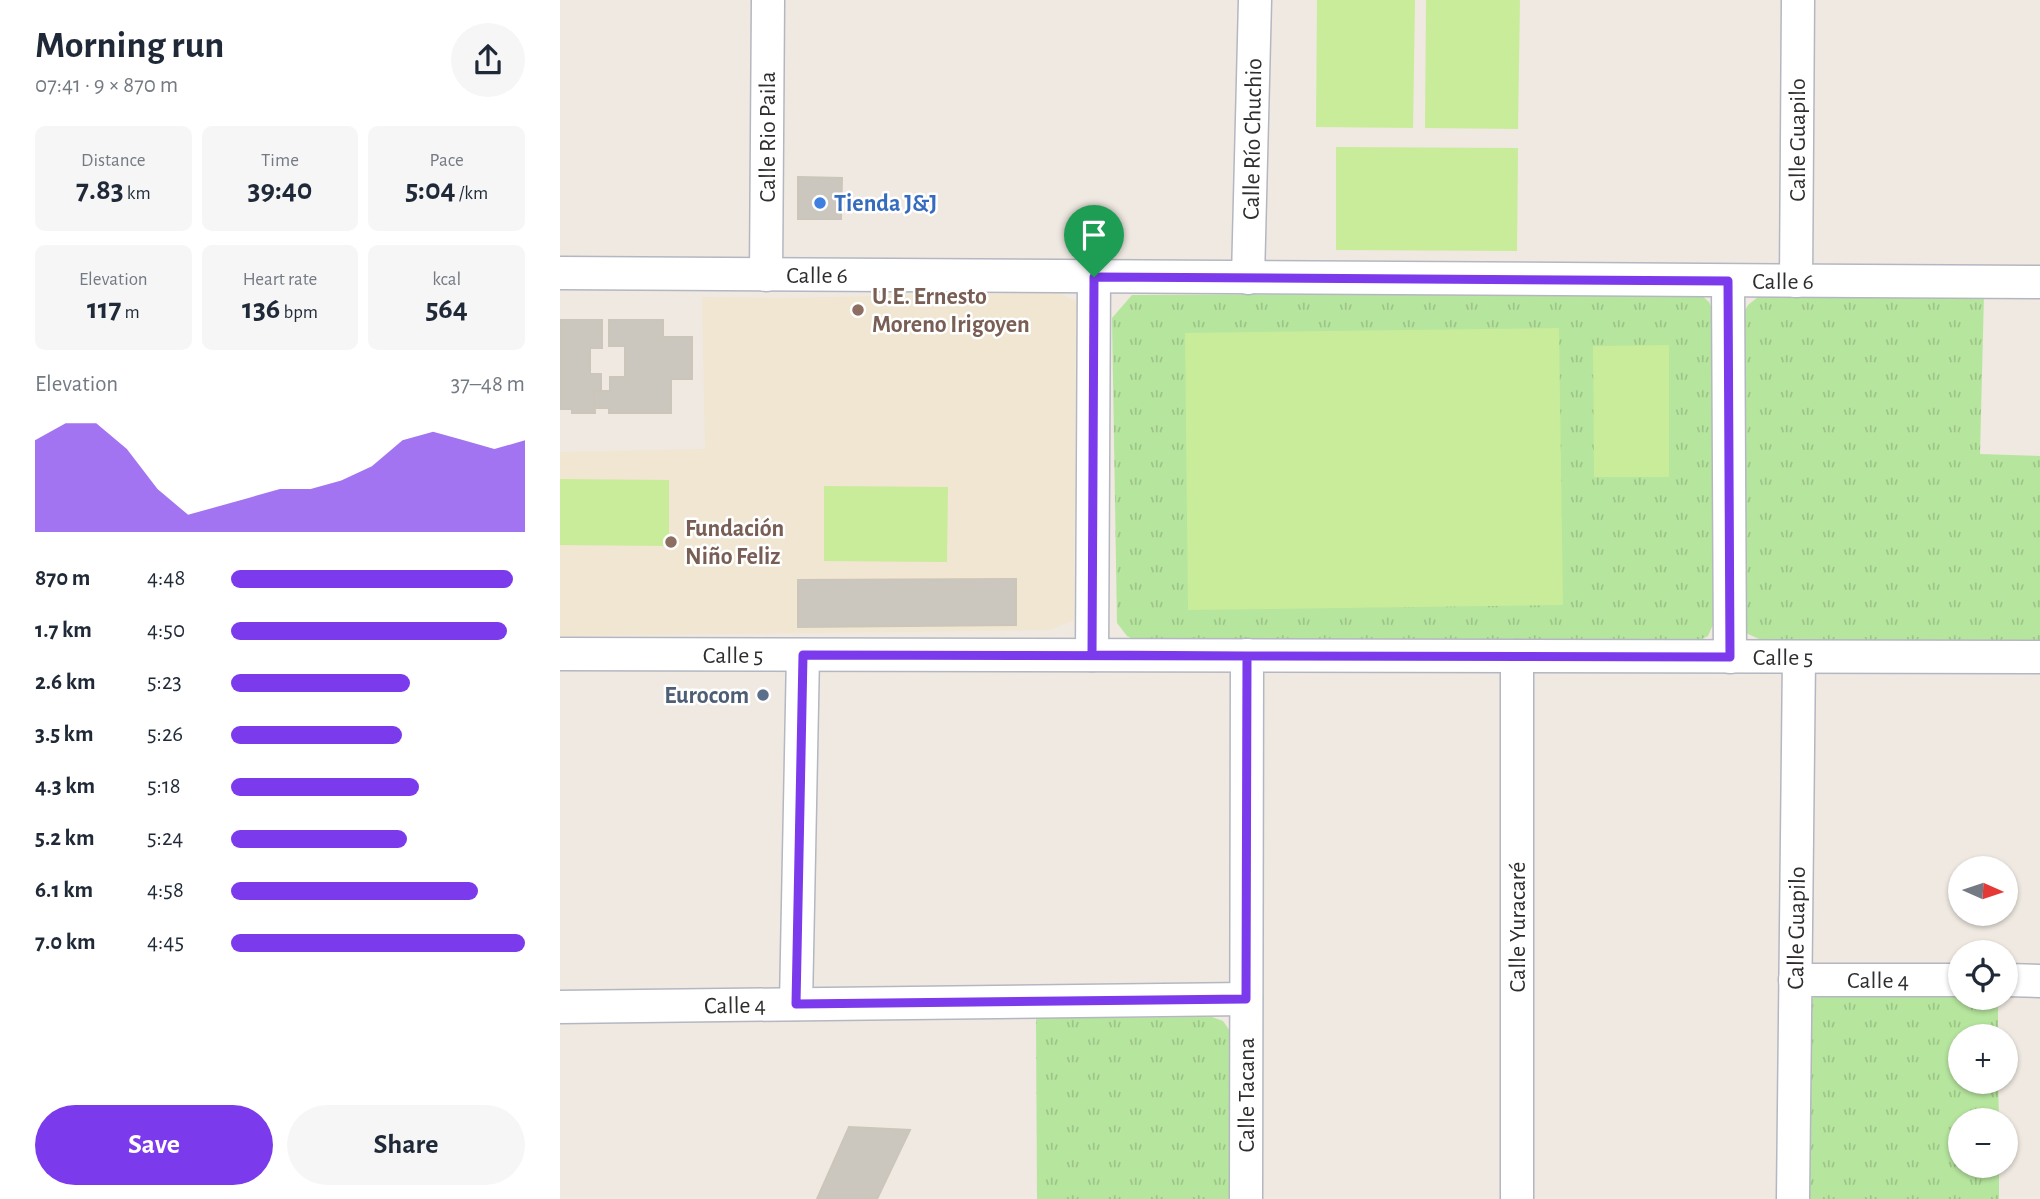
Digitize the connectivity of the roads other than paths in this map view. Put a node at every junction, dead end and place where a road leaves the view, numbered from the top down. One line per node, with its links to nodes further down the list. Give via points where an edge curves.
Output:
1 (768, 0): 5 (street, Calle Rio Paila)
2 (1255, 0): 7 (street, Calle Río Chuchio)
3 (1798, 0): 9 (street, Calle Guapilo)
4 (560, 273): 5 (street, Calle 6)
5 (766, 275): 6 (street, Calle 6)
6 (1094, 277): 7 (street, Calle 6); 13 (street)
7 (1248, 278): 8 (street, Calle 6)
8 (1728, 281): 9 (street, Calle 6); 16 (street)
9 (1796, 281): 10 (street, Calle 6)
10 (2040, 282)
11 (560, 654): 12 (street, Calle 5)
12 (803, 655): 13 (street, Calle 5); 24 (street)
13 (1092, 655): 14 (street, Calle 5)
14 (1247, 656): 15 (street, Calle 5); 23 (street, Calle Tacana)
15 (1517, 656): 16 (street, Calle 5); 27 (street, Calle Yuracaré)
16 (1730, 657): 17 (street, Calle 5)
17 (1799, 657): 18 (street, Calle 5); 19 (street, Calle Guapilo)
18 (2040, 657)
19 (1795, 980): 20 (street, Calle 4); 28 (street, Calle Guapilo)
20 (1948, 980)
21 (2018, 981): 22 (street)
22 (2040, 981)
23 (1246, 999): 24 (street, Calle 4); 26 (street, Calle Tacana)
24 (796, 1004): 25 (street, Calle 4)
25 (560, 1007)
26 (1246, 1199)
27 (1517, 1199)
28 (1793, 1199)

